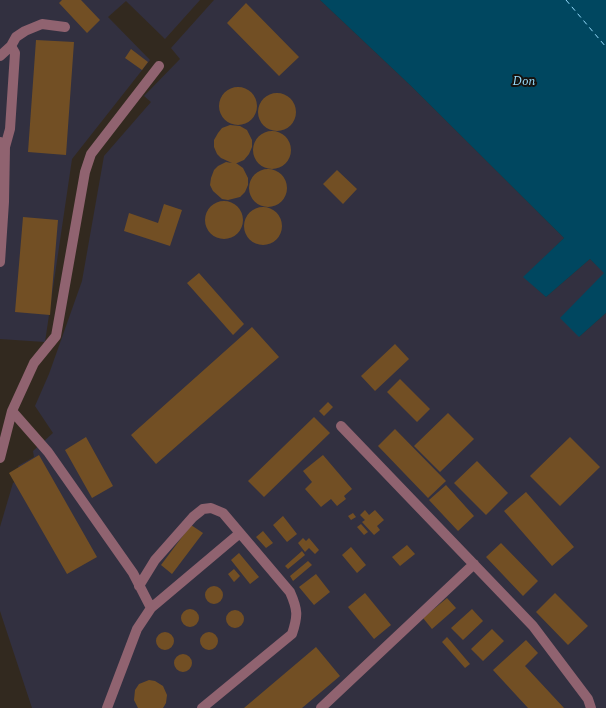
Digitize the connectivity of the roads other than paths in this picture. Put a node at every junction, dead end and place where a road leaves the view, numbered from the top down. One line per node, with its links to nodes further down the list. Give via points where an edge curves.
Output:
1 (65, 27): 2 (lane, via 42,24 16,37)
2 (11, 46): 3 (lane); 5 (lane, via 15,53 10,129)
3 (0, 56)
4 (159, 66): 7 (lane, via 91,154 85,172 56,336 34,363)
5 (2, 144): 6 (lane, via 4,202)
6 (0, 262)
7 (12, 411): 9 (lane); 12 (lane, via 48,452 133,573)
8 (341, 426): 11 (lane)
9 (0, 458)
10 (240, 533): 12 (lane, via 223,513 212,508 203,509 155,560); 13 (lane); 15 (lane, via 290,592 296,606 296,621 292,634)
11 (474, 564): 16 (lane); 17 (lane, via 533,626 588,699)
12 (139, 586): 13 (lane)
13 (151, 608): 14 (lane, via 137,629)
14 (107, 708)
15 (202, 708)
16 (321, 708)
17 (591, 708)

